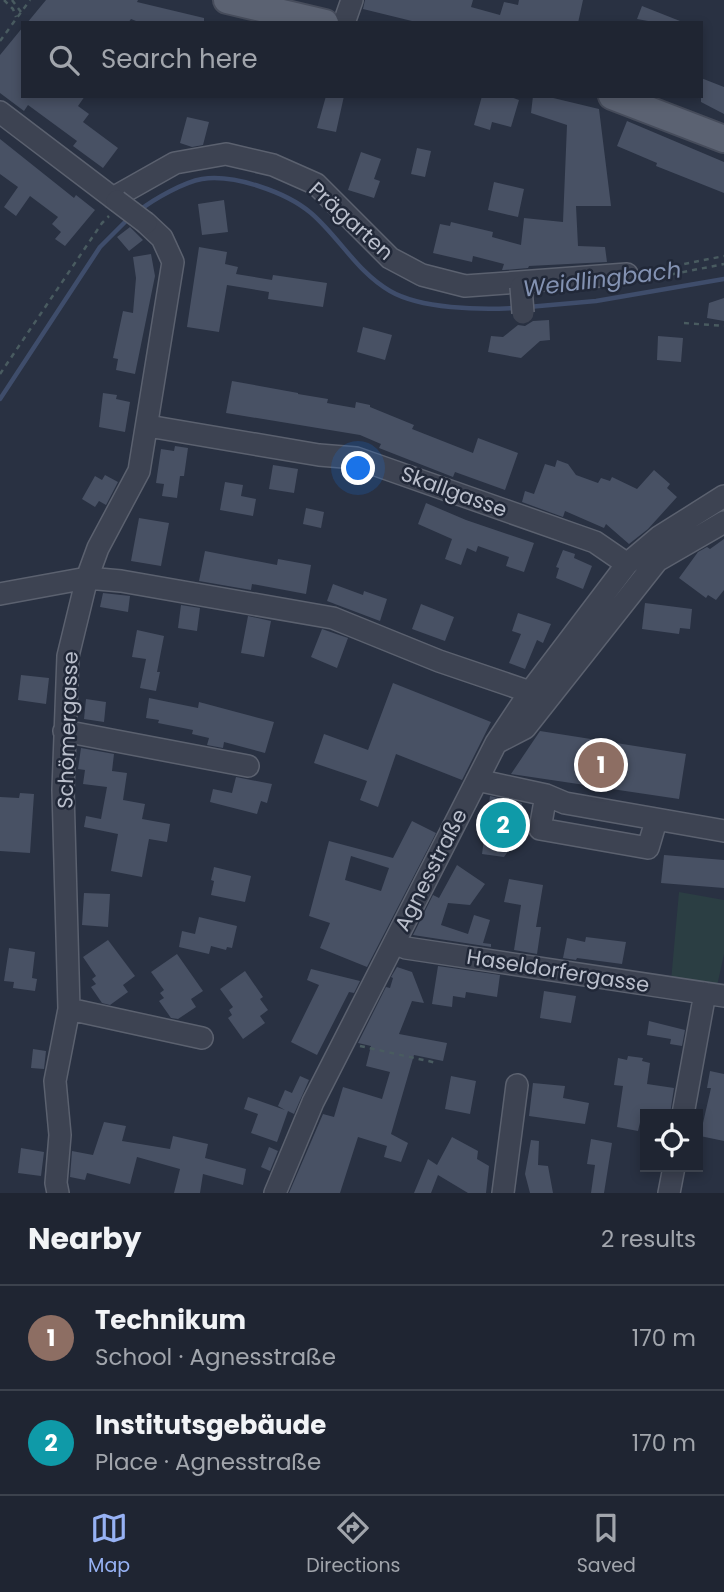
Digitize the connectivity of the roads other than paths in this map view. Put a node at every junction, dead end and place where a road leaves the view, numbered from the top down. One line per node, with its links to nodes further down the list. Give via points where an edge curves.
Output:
1 (227, 0): 3 (main road)
2 (352, 0): 4 (street)
3 (316, 21)
4 (345, 21)
5 (617, 98): 7 (main road)
6 (0, 112): 8 (street, Schömergasse)
7 (724, 139)
8 (114, 204): 10 (street, Prägarten, via 175,163 226,154 273,165 316,184 390,258 422,275 465,286); 12 (street, Schömergasse, bridge, via 162,238 173,262)
9 (627, 275): 10 (street, Prägarten)
10 (521, 285): 11 (street, bridge)
11 (523, 313)
12 (148, 426): 15 (street, Skallgasse, via 356,458 595,542); 16 (street, Schömergasse, via 139,471)
13 (724, 496): 15 (street, Agnesstraße)
14 (724, 522): 20 (street, via 657,561 525,728)
15 (626, 564): 18 (street, Agnesstraße)
16 (87, 578): 17 (street); 18 (street, via 333,618); 19 (street, Schömergasse, via 68,656)
17 (0, 594)
18 (530, 692): 20 (street, Agnesstraße)
19 (64, 731): 21 (street); 28 (street, Schömergasse)
20 (496, 743): 22 (street, Agnesstraße)
21 (248, 766)
22 (477, 780): 23 (street); 26 (street, Agnesstraße)
23 (545, 795): 24 (street); 24 (street, via 540,829 648,848)
24 (656, 821): 25 (street)
25 (724, 831)
26 (394, 943): 27 (street, Haseldorfergasse); 34 (street, Agnesstraße, via 313,1102)
27 (715, 994): 31 (street)
28 (69, 1009): 29 (street); 33 (street, Schömergasse, via 55,1081 60,1135)
29 (202, 1038)
30 (517, 1085): 35 (street)
31 (684, 1109)
32 (673, 1172): 36 (street)
33 (58, 1193)
34 (275, 1193)
35 (503, 1193)
36 (669, 1193)

